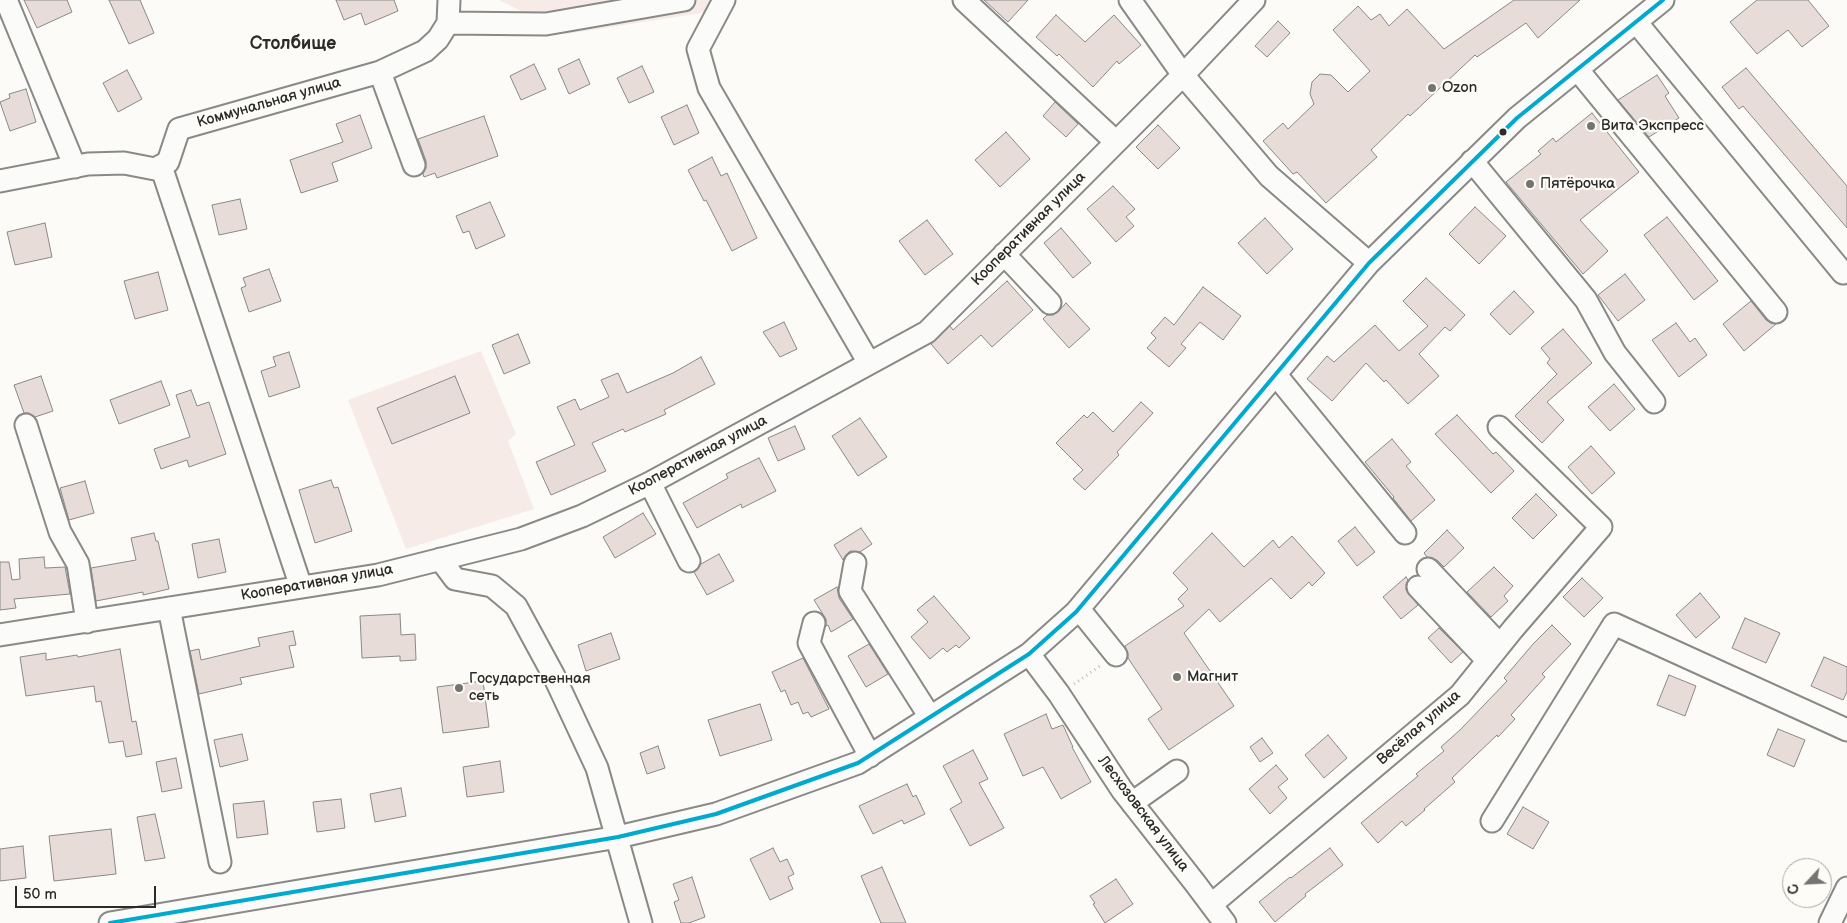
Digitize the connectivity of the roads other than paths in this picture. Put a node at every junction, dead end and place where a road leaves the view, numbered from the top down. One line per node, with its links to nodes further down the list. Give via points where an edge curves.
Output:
1 (449, 0): 10 (street)
2 (684, 0): 10 (street, via 546,24)
3 (724, 0): 26 (street, via 698,49 709,88)
4 (964, 0): 15 (street)
5 (1130, 0): 14 (street)
6 (1254, 0): 14 (street, Кооперативная улица)
7 (1663, 0): 9 (street)
8 (7, 2): 17 (street)
9 (1636, 22): 12 (street); 23 (street)
10 (448, 23): 13 (street, Коммунальная улица, via 425,51)
11 (38, 39): 17 (street)
12 (1577, 69): 16 (street, via 1517,118); 25 (street)
13 (380, 72): 18 (street); 19 (street, Коммунальная улица, via 179,129 168,162)
14 (1183, 75): 15 (street, Кооперативная улица); 22 (street, via 1269,176)
15 (1116, 142): 21 (street, Кооперативная улица)
16 (1472, 162): 22 (street); 28 (street, via 1586,300 1615,353)
17 (81, 165): 19 (street, via 124,163 155,169); 20 (street)
18 (414, 165)
19 (161, 166): 37 (street)
20 (0, 181)
21 (1004, 254): 24 (street); 26 (street, Кооперативная улица, via 927,332)
22 (1369, 263): 27 (street)
23 (1843, 273)
24 (1050, 303)
25 (1776, 312)
26 (869, 363): 31 (street, Кооперативная улица)
27 (1276, 375): 32 (street); 39 (street)
28 (1654, 402)
29 (26, 425): 40 (street, via 60,532 78,564)
30 (1499, 427): 44 (street, Весёлая улица, via 1601,527)
31 (650, 483): 33 (street, Кооперативная улица, via 582,516 521,539); 34 (street)
32 (1405, 533)
33 (440, 560): 37 (street, Кооперативная улица); 52 (street, via 454,580 492,586 516,606 554,676 597,768)
34 (689, 561)
35 (855, 563): 46 (street, via 850,591)
36 (1423, 578): 44 (street)
37 (301, 587): 38 (street, Кооперативная улица)
38 (169, 608): 40 (street, Кооперативная улица); 53 (street)
39 (1073, 615): 43 (street); 45 (street)
40 (87, 622): 42 (street, Кооперативная улица)
41 (814, 623): 48 (street, via 809,643)
42 (0, 635)
43 (1034, 650): 46 (street); 50 (street, Лесхозовская улица, via 1122,790)
44 (1494, 653): 55 (street, Весёлая улица, via 1460,694)
45 (1116, 655)
46 (930, 717): 48 (street)
47 (1847, 730): 51 (street, via 1614,624)
48 (870, 756): 52 (street, via 858,764 716,814)
49 (1172, 775): 50 (street)
50 (1138, 798): 55 (street, Лесхозовская улица)
51 (1492, 820)
52 (618, 837): 56 (street); 57 (street)
53 (220, 862)
54 (1847, 888): 59 (street)
55 (1212, 904): 58 (street, Лесхозовская улица)
56 (110, 923)
57 (641, 923)
58 (1225, 923)
59 (1830, 923)

